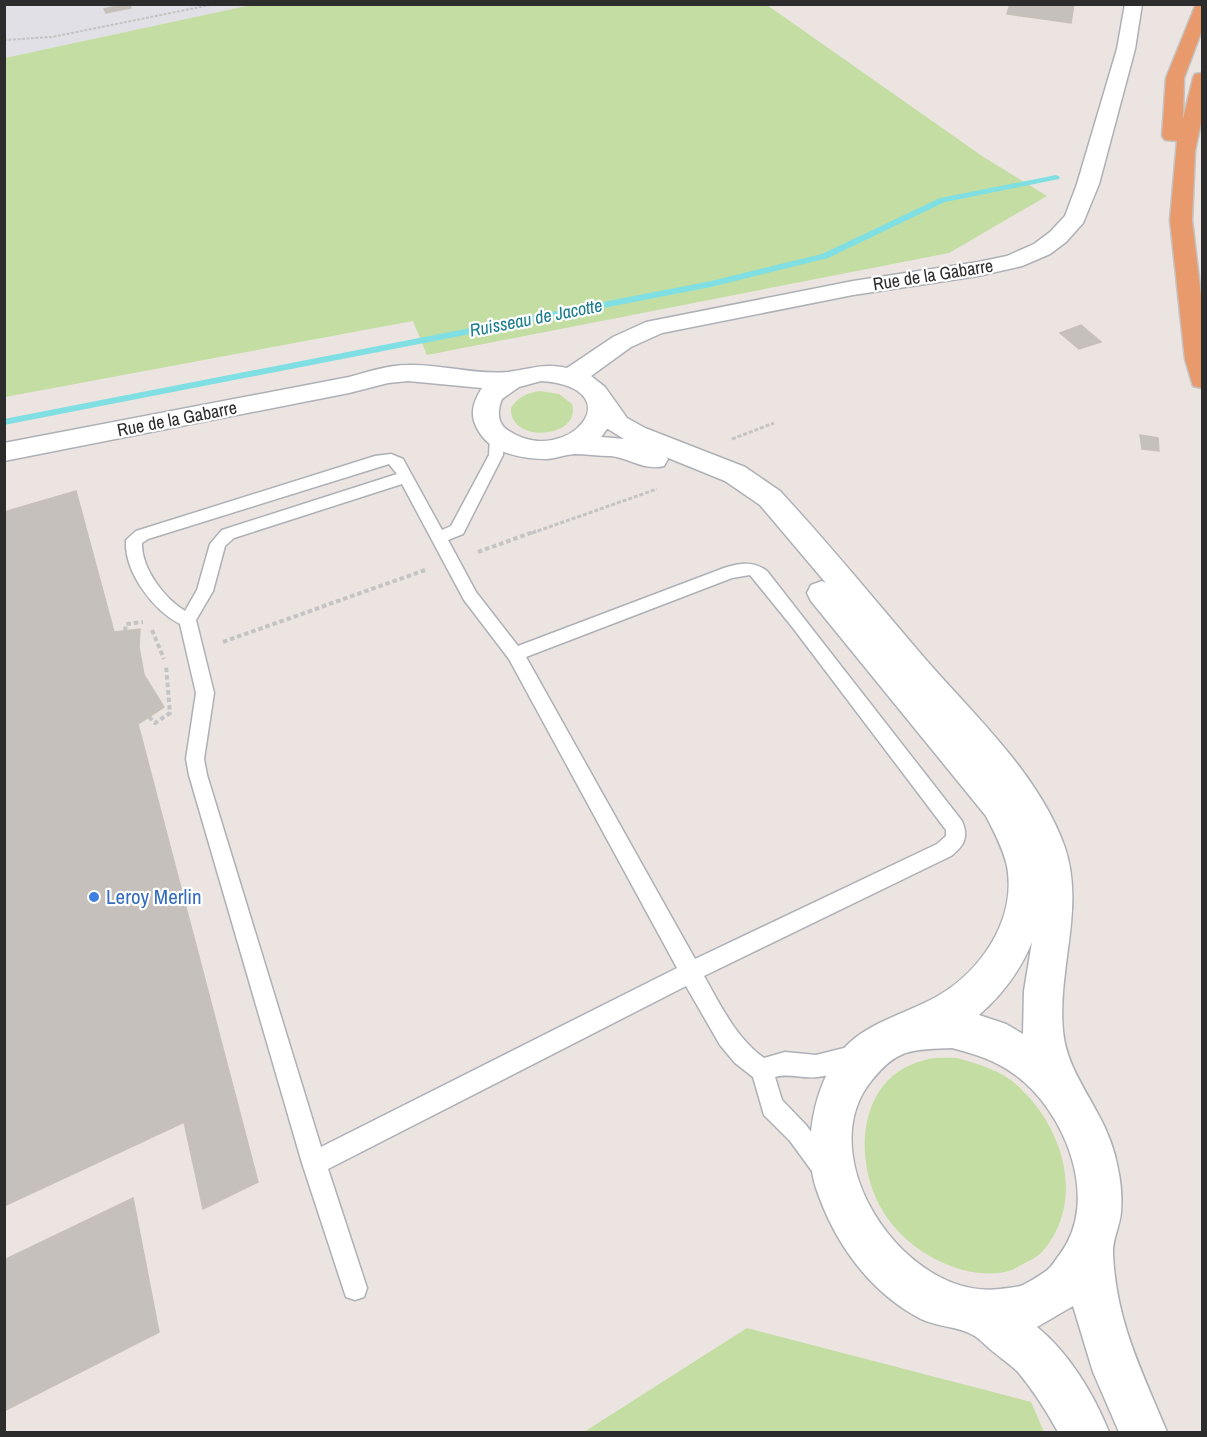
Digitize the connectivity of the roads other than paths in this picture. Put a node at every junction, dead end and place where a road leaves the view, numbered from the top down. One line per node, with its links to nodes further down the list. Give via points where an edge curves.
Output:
1 (1134, 4): 5 (street, Rue de la Gabarre, via 1126,49 1088,184 1075,218 1042,249 1014,261 978,269 853,288 655,327 622,342)
2 (1203, 8): 4 (highway, via 1175,78 1171,147)
3 (1203, 78): 4 (highway, via 1185,151)
4 (1181, 220): 7 (highway, via 1197,359)
5 (572, 377): 6 (street, via 541,373); 9 (street, via 591,388)
6 (510, 380): 8 (street, Rue de la Gabarre, via 408,373); 10 (street, via 489,397 484,408)
7 (1203, 380)
8 (349, 385): 10 (street, Rue de la Gabarre, via 397,384 453,398); 12 (street, Rue de la Gabarre)
9 (601, 403): 11 (street, via 596,427); 21 (street, via 618,424 735,474 770,498 1020,798 1042,832 1053,869 1056,904 1044,987 1043,1033)
10 (490, 428): 11 (street, via 512,446 531,450); 14 (lane, via 496,455 457,530)
11 (571, 445): 18 (street, via 624,448 723,488 749,506 998,805 1015,837 1026,872 1021,923 995,973 965,1002)
12 (4, 452)
13 (405, 477): 14 (lane); 15 (lane, via 228,534 218,544 205,591); 15 (lane, via 398,463 380,460 134,540 133,548 147,582 172,611)
14 (439, 537): 16 (lane, via 470,596)
15 (188, 620): 22 (lane, via 205,693 195,759 198,775)
16 (515, 654): 17 (lane); 17 (lane, via 730,572 753,569 955,827 956,840 944,850)
17 (691, 972): 20 (lane, via 734,1048); 22 (lane)
18 (914, 1030): 19 (street, via 888,1039); 21 (street, via 952,1028 992,1038 1030,1060)
19 (867, 1054): 20 (lane, via 816,1066 785,1063); 23 (street, via 846,1079 834,1111 831,1147)
20 (762, 1070): 23 (lane, via 772,1107 798,1133)
21 (1062, 1093): 24 (street, via 1084,1130 1097,1170 1099,1212)
22 (314, 1162): 25 (lane)
23 (837, 1186): 26 (street, via 858,1233 893,1273 936,1302)
24 (1090, 1251): 26 (street, via 1065,1285 1028,1308); 28 (street, via 1097,1314)
25 (355, 1288)
26 (984, 1314): 27 (street, via 1034,1355)
27 (1085, 1432)
28 (1143, 1432)

